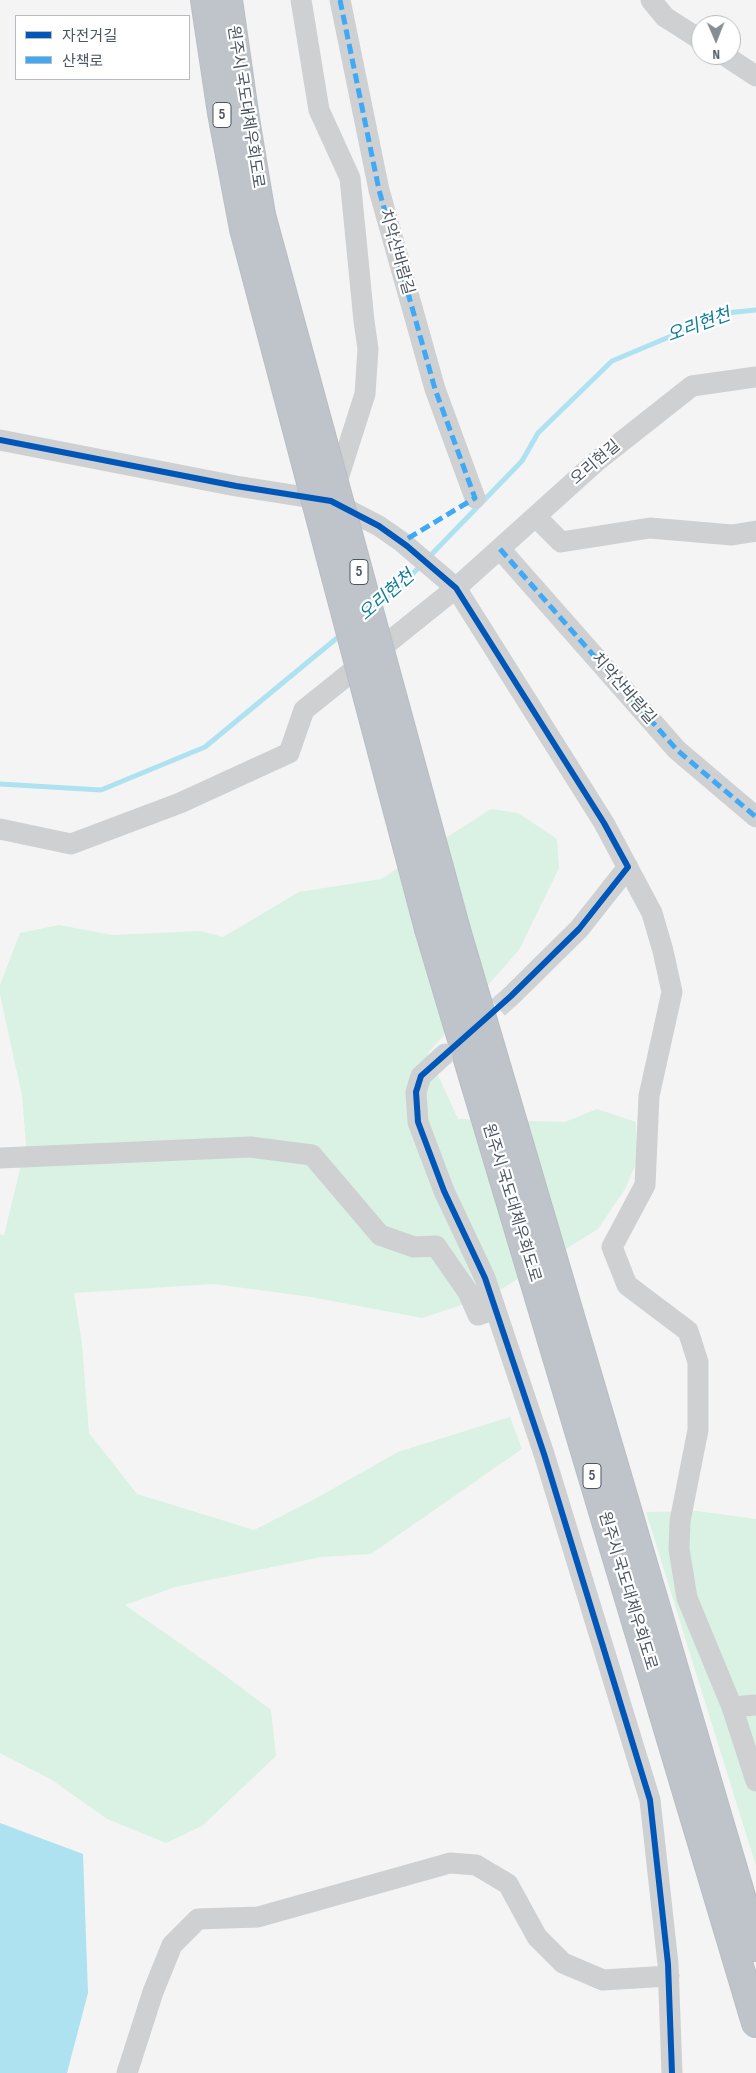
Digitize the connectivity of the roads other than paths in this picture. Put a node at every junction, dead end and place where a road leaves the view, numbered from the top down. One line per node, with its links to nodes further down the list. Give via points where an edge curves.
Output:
1 (205, 0): 9 (highway, 원주시 국도대체우회도로 / 5, via 222,114)
2 (228, 0): 9 (highway, 원주시 국도대체우회도로 / 5, via 245,119)
3 (301, 0): 13 (street, via 318,110 350,178 368,349 365,394)
4 (340, 0): 12 (street, 치악산바람길, via 379,190 434,389)
5 (651, 0): 6 (street, via 665,17)
6 (691, 34)
7 (739, 65): 8 (street)
8 (756, 76)
9 (253, 222): 21 (highway, 5, bridge)
10 (756, 377): 14 (street, 오리현길, via 692,386 597,461)
11 (0, 440): 13 (street)
12 (475, 498)
13 (331, 501): 17 (street, via 379,526)
14 (536, 517): 15 (street, via 561,542 650,528 732,535); 16 (street, 오리현길)
15 (756, 531)
16 (500, 549): 17 (street, 오리현길); 18 (street, 치악산바람길, via 677,750)
17 (448, 582): 19 (street, 오리현길, via 304,710 289,753 180,803 71,844); 20 (street, via 604,823)
18 (756, 817)
19 (0, 828)
20 (628, 867): 22 (street, via 579,929); 27 (street, via 652,913 672,992 649,1096 645,1185 612,1247 627,1285 688,1332 698,1362 698,1430 680,1521 678,1550 687,1598)
21 (443, 929): 29 (highway, 원주시 국도대체우회도로 / 5); 31 (highway, 원주시 국도대체우회도로 / 5)
22 (511, 996)
23 (445, 1054): 25 (street, via 421,1076 416,1092 418,1122)
24 (0, 1158): 25 (street, via 250,1147 312,1155 380,1235 414,1248 436,1246 468,1292 478,1315)
25 (495, 1309): 30 (street, via 544,1454 650,1800)
26 (756, 1705): 27 (street)
27 (732, 1707): 28 (street)
28 (756, 1781)
29 (756, 1947)
30 (669, 1976): 33 (street, via 603,1980 563,1963 537,1937 508,1884 476,1865 450,1863 258,1917 198,1919 172,1945); 34 (street)
31 (752, 2011): 32 (highway, 원주시 국도대체우회도로)
32 (756, 2045)
33 (127, 2073)
34 (672, 2073)

